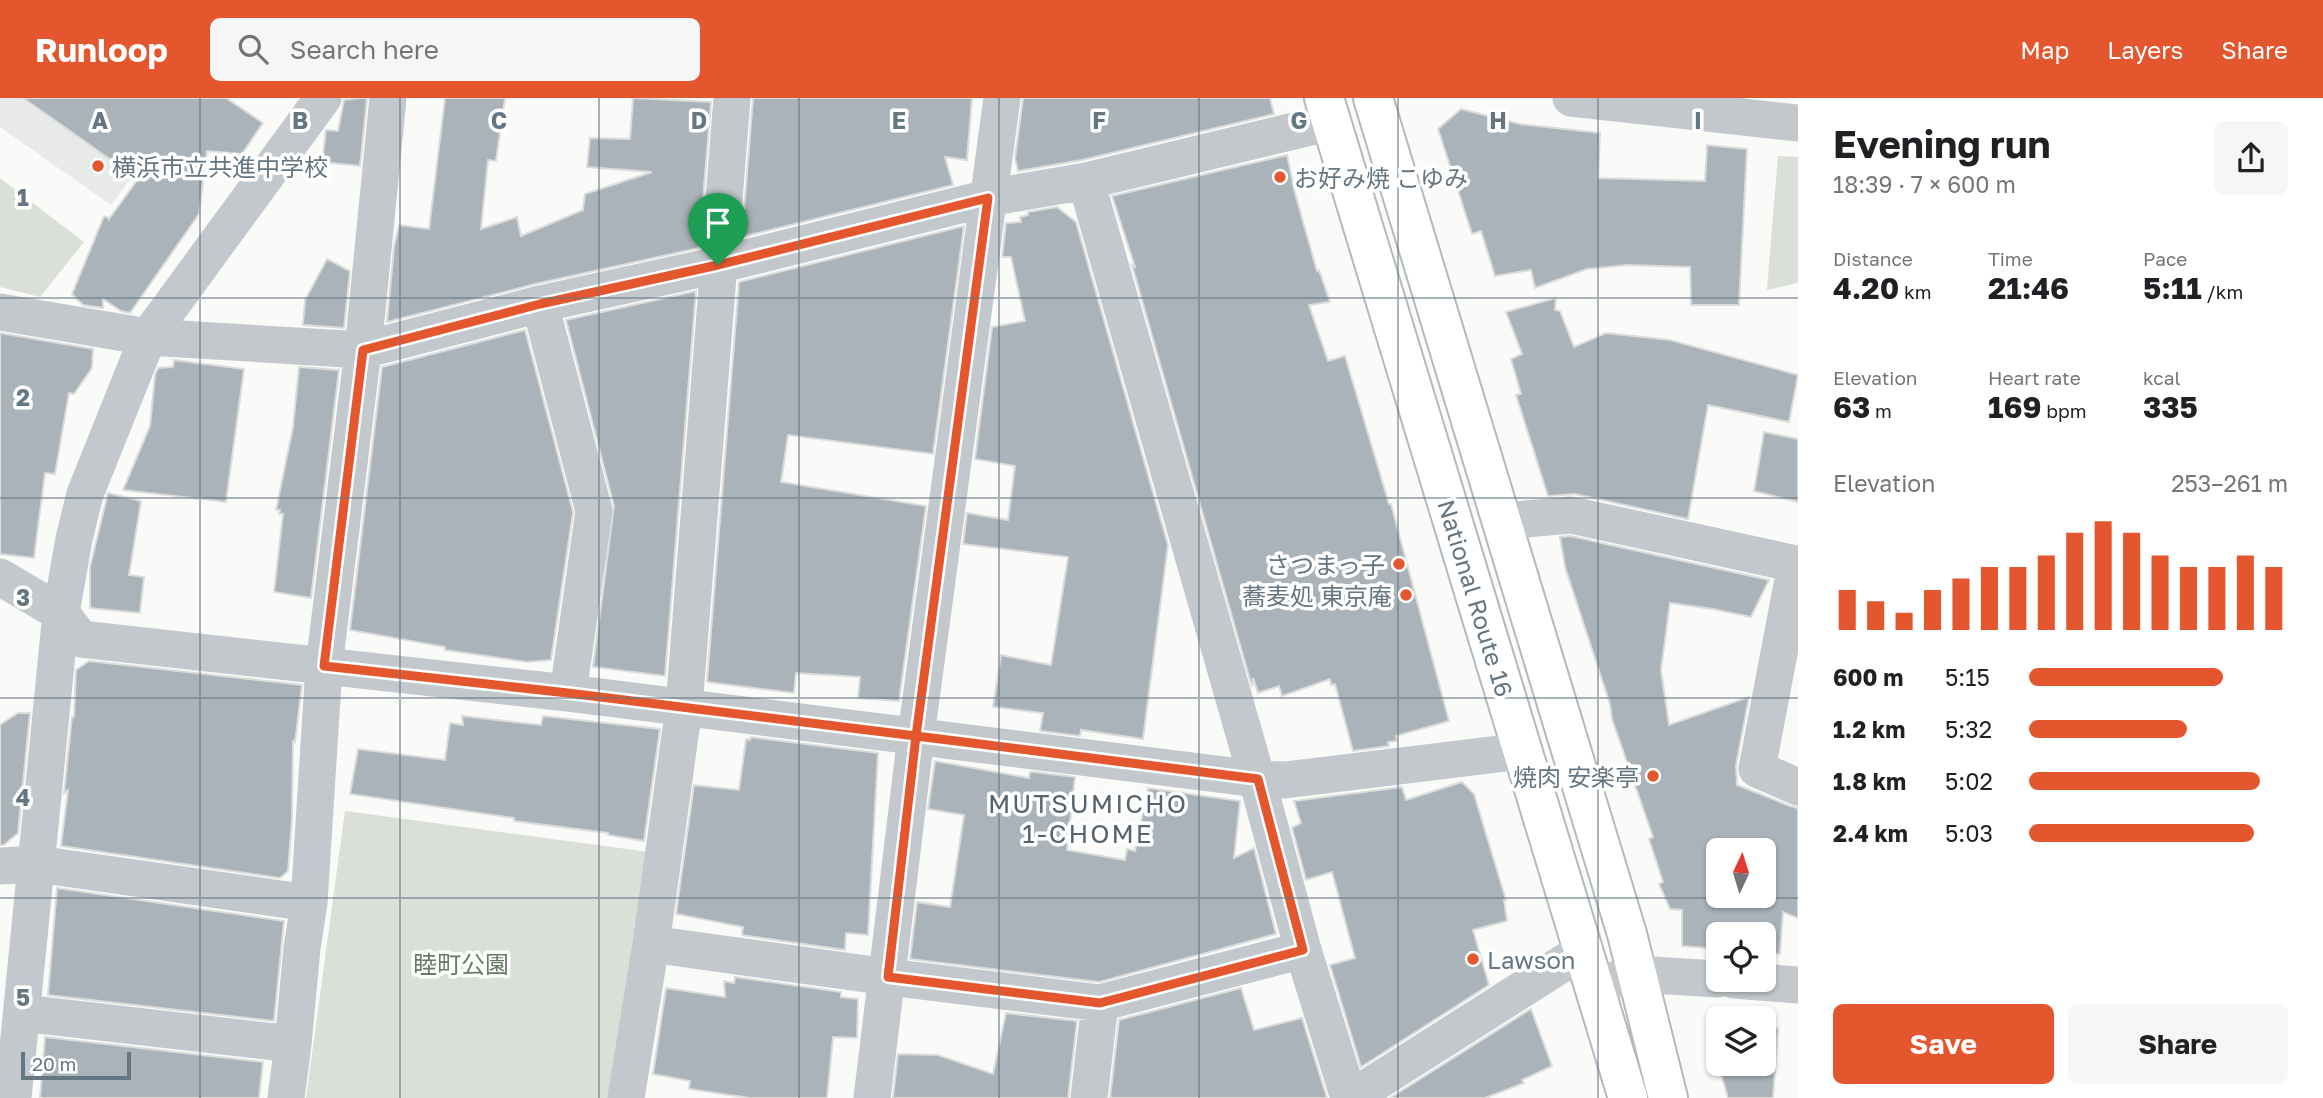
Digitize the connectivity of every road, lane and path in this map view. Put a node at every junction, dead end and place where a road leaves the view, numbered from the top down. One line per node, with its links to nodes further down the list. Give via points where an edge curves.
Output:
1 (323, 98): 14 (street)
2 (388, 98): 15 (street)
3 (732, 98): 11 (street)
4 (1002, 98): 10 (street)
5 (1373, 98): 16 (highway, National Route 16)
6 (1571, 98): 8 (street)
7 (1328, 110): 9 (street); 24 (highway, National Route 16)
8 (1798, 123)
9 (1086, 181): 10 (street); 25 (street)
10 (988, 198): 11 (street); 23 (street)
11 (718, 265): 12 (street); 22 (street)
12 (540, 304): 15 (street); 21 (street, via 594,511)
13 (0, 312): 14 (street)
14 (148, 337): 15 (street); 19 (street, via 85,494)
15 (363, 350): 20 (street)
16 (1503, 521): 17 (street, via 1571,515); 33 (highway, National Route 16)
17 (1797, 564): 26 (street, via 1757,769)
18 (0, 577): 19 (street)
19 (61, 613): 20 (street, via 81,639); 27 (street)
20 (324, 666): 21 (street); 29 (street)
21 (568, 693): 22 (street)
22 (684, 707): 23 (street); 30 (street)
23 (916, 736): 25 (street); 34 (street)
24 (1523, 751): 25 (street, via 1285,780); 32 (highway, National Route 16)
25 (1258, 779): 31 (street)
26 (1798, 787)
27 (37, 864): 28 (street); 29 (street); 39 (street)
28 (0, 866)
29 (309, 903): 40 (street)
30 (651, 944): 34 (street); 43 (street)
31 (1303, 950): 38 (street); 46 (street)
32 (1589, 967): 33 (street); 46 (street); 47 (highway, National Route 16)
33 (1636, 974): 35 (street); 48 (highway, National Route 16)
34 (888, 977): 38 (street); 44 (street)
35 (1706, 978)
36 (1776, 983): 37 (street)
37 (1798, 985)
38 (1100, 1003): 45 (street)
39 (22, 1013): 40 (street); 41 (street)
40 (293, 1044): 42 (street)
41 (13, 1098)
42 (286, 1098)
43 (626, 1098)
44 (872, 1098)
45 (1089, 1098)
46 (1350, 1098)
47 (1628, 1098)
48 (1668, 1098)

